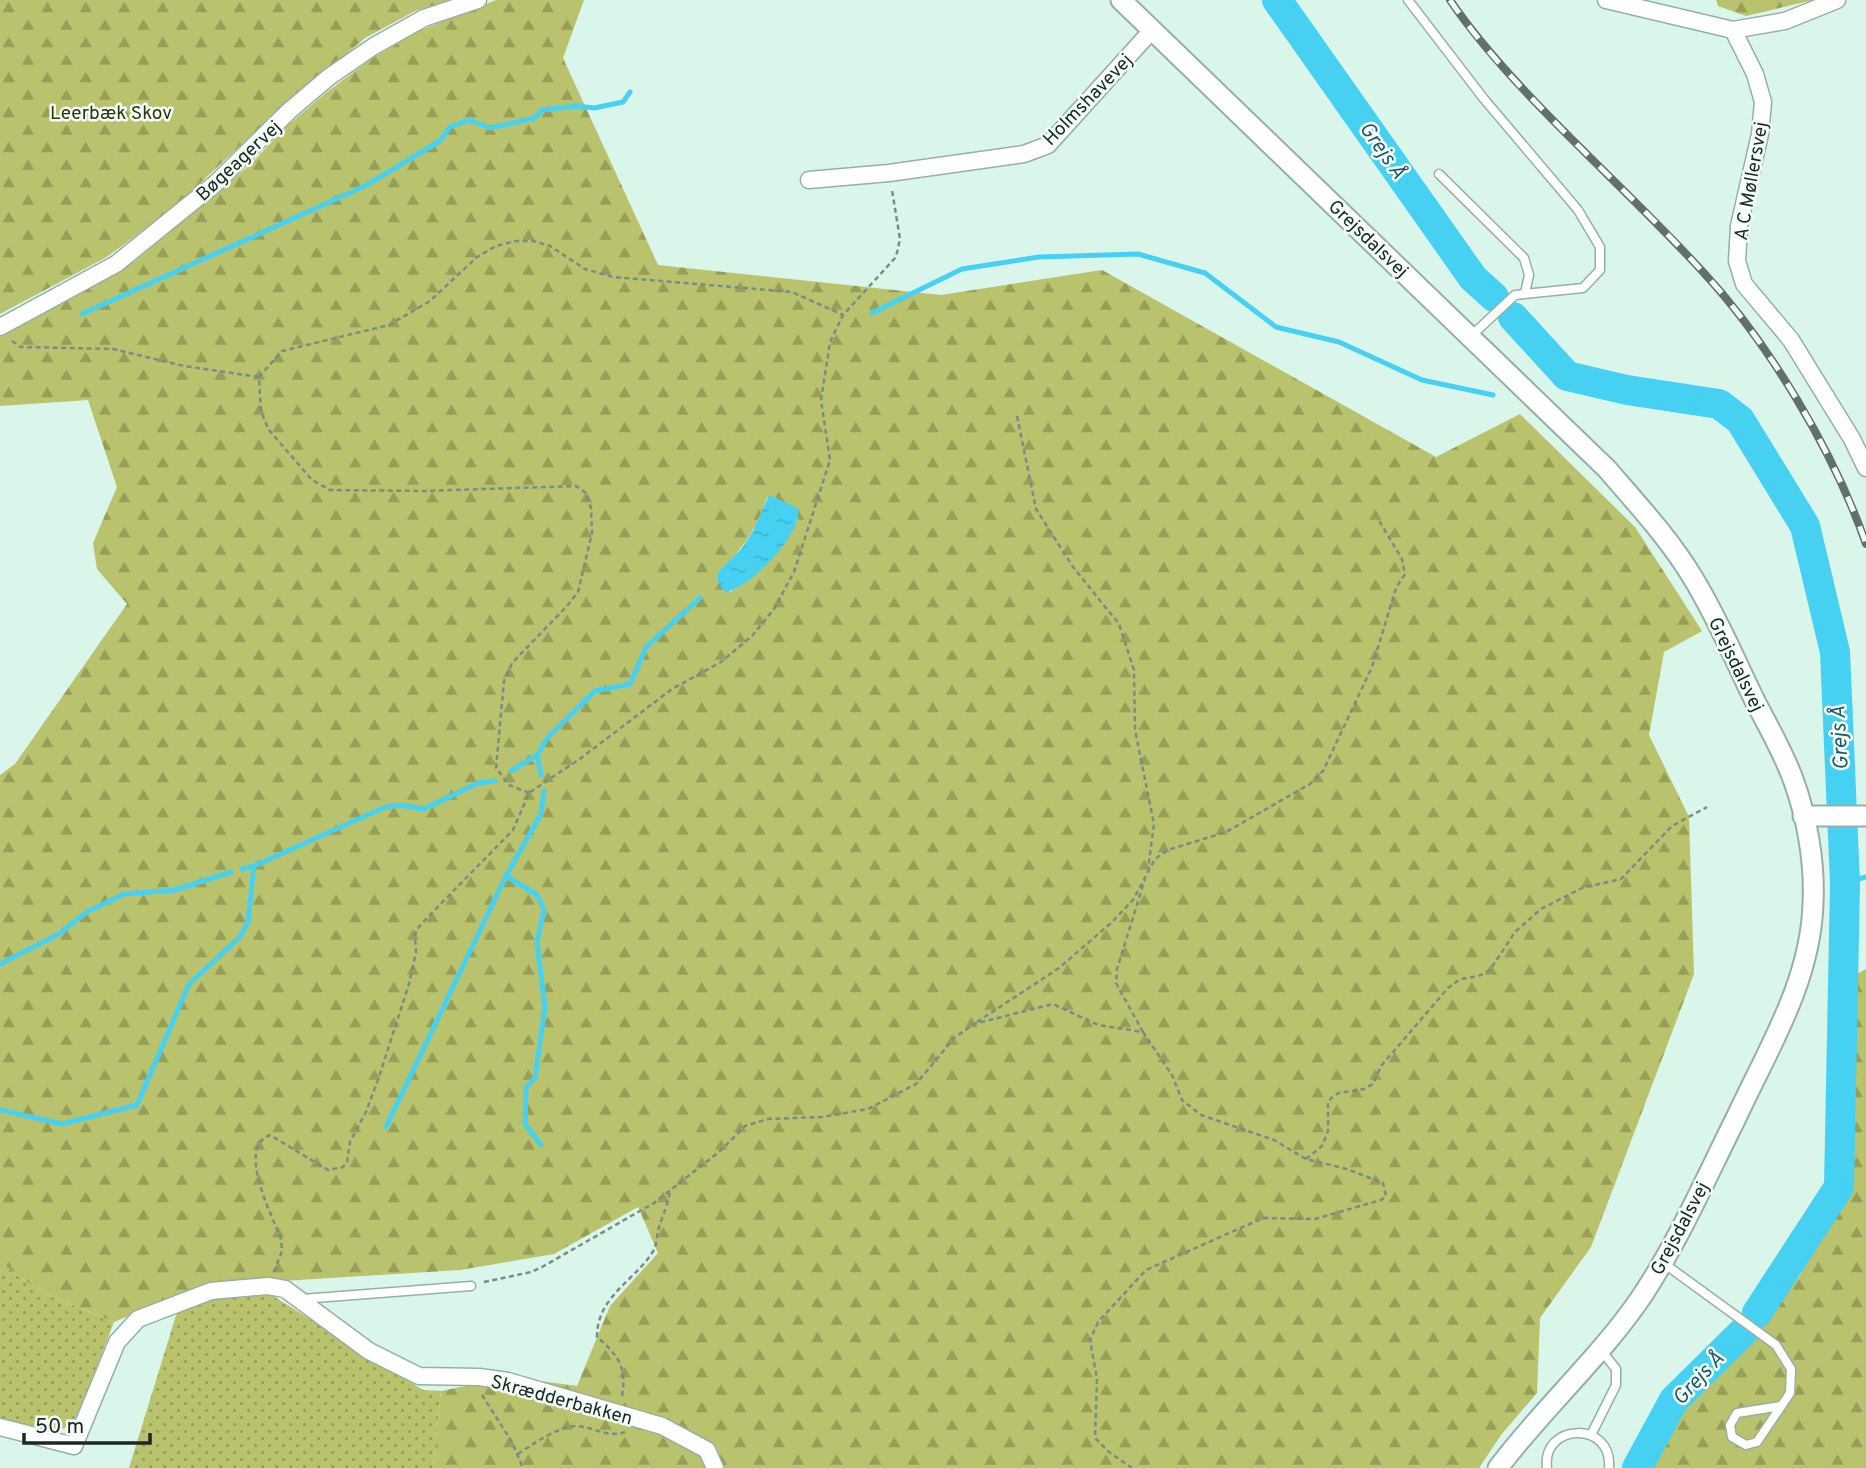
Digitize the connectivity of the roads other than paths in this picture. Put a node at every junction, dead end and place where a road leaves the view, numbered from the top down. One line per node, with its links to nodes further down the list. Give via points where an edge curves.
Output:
1 (478, 0): 11 (street, Bøgeagervej, via 424,18 329,77 216,183 125,257)
2 (1121, 0): 6 (street, Grejsdalsvej)
3 (1408, 0): 10 (lane, via 1578,210 1601,247 1600,270 1583,288)
4 (1606, 0): 7 (street)
5 (1837, 0): 7 (street, via 1785,21)
6 (1153, 29): 9 (street, Holmshavevej, via 1048,145 1024,154); 12 (street, Grejsdalsvej)
7 (1733, 30): 13 (street, A C Møllersvej, via 1763,102 1739,226 1737,261 1744,284 1791,340)
8 (1439, 174): 10 (lane, via 1524,258 1530,275)
9 (809, 180)
10 (1525, 293): 12 (lane, via 1515,295)
11 (5, 333)
12 (1470, 337): 14 (street, Grejsdalsvej, via 1608,469 1692,576 1793,778)
13 (1866, 468)
14 (1803, 816): 15 (street); 16 (street, Grejsdalsvej, via 1813,901 1800,976 1685,1224)
15 (1861, 816)
16 (1662, 1262): 19 (street, Grejsdalsvej); 20 (lane, via 1776,1345 1791,1369 1790,1392)
17 (471, 1286): 18 (lane)
18 (299, 1299): 21 (street, Skrædderbakken, via 285,1289 268,1286 211,1291 138,1320 117,1342 74,1446); 23 (street, Skrædderbakken, via 369,1351 419,1376 508,1381 662,1426 707,1450)
19 (1601, 1350): 22 (lane, via 1616,1369 1616,1385); 24 (street, Grejsdalsvej)
20 (1781, 1406): 20 (lane, via 1757,1442 1746,1445 1732,1437 1730,1425 1737,1413)
21 (0, 1427)
22 (1591, 1435): 25 (lane, via 1567,1434 1556,1441); 26 (lane, via 1607,1452)
23 (715, 1468)
24 (1498, 1468)
25 (1547, 1468)
26 (1609, 1468)

